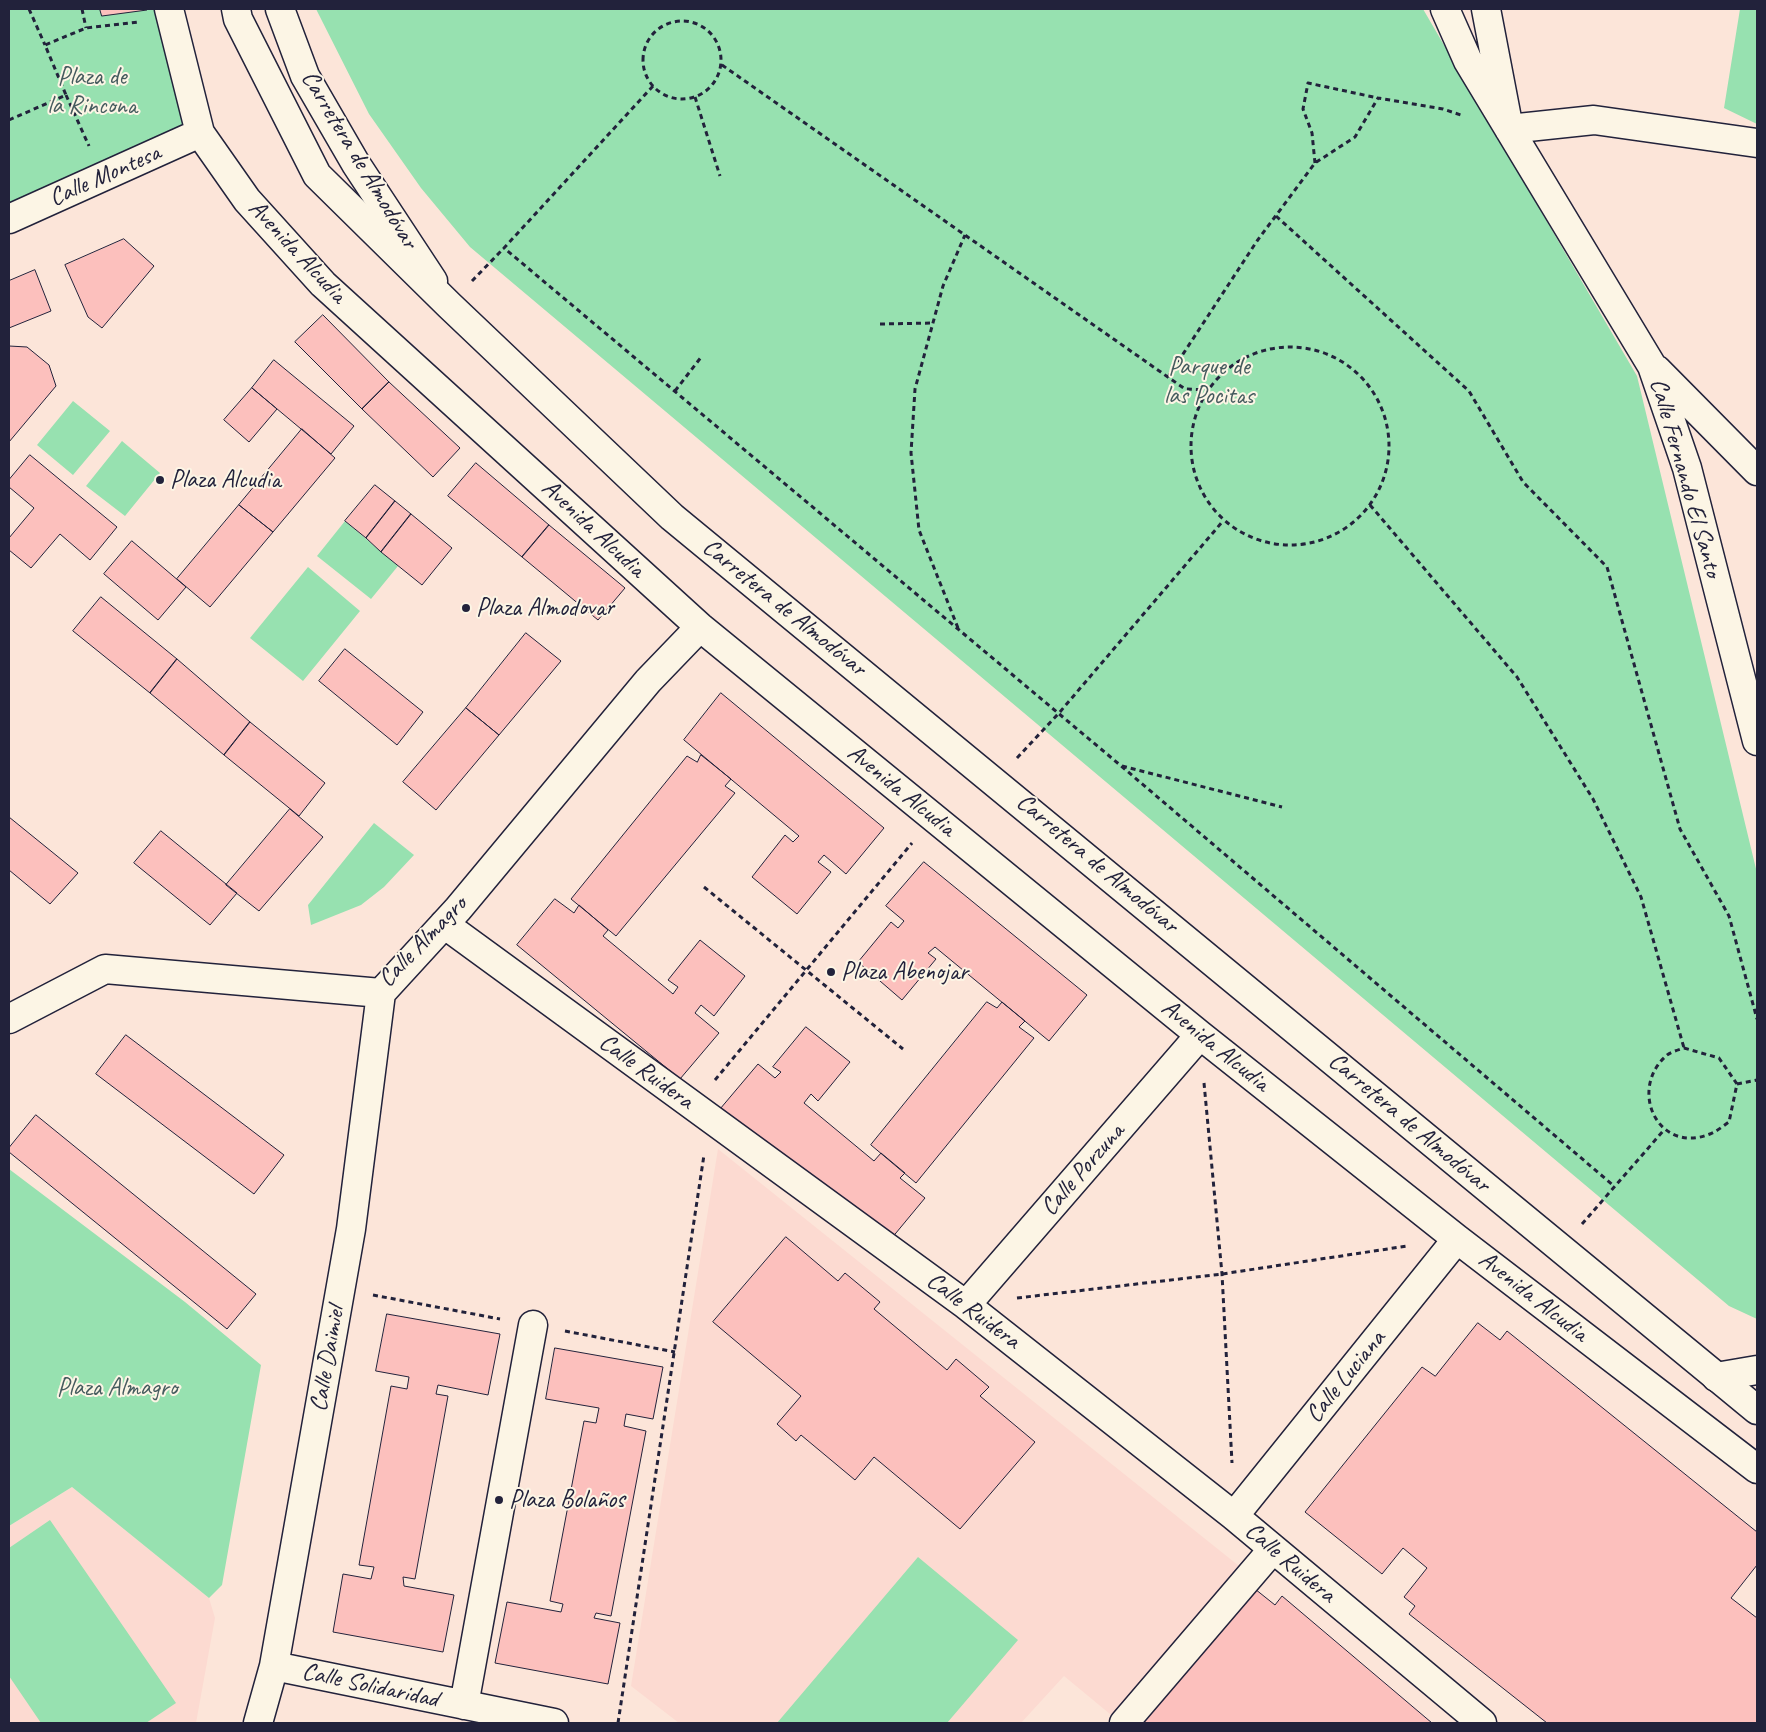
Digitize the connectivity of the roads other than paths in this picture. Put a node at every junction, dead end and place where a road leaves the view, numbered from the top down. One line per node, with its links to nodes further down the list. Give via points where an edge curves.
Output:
1 (236, 9): 10 (street, Carretera de Almodóvar, via 317,175)
2 (280, 9): 10 (street, Carretera de Almodóvar, via 306,76 356,164)
3 (1445, 9): 6 (street, Calle Fernando El Santo, via 1468,61)
4 (1486, 9): 6 (street, Calle Fernando El Santo)
5 (170, 13): 7 (street, Avenida Alcudia)
6 (1509, 130): 8 (street, via 1594,120); 11 (street, Calle Fernando El Santo)
7 (200, 133): 9 (street, Calle Montesa); 13 (street, Avenida Alcudia, via 247,200 323,284)
8 (1757, 143)
9 (9, 219)
10 (449, 305): 23 (street, Carretera de Almodóvar, via 672,517)
11 (1652, 366): 12 (street); 14 (street, Calle Fernando El Santo, via 1687,468)
12 (1757, 471)
13 (700, 627): 15 (street, Calle Almagro, via 648,682); 18 (street, Avenida Alcudia)
14 (1757, 741)
15 (444, 924): 16 (street, Calle Almagro); 20 (street, Calle Ruidera)
16 (381, 992): 17 (street, Calle Almagro, via 105,969); 28 (street, Calle Daimiel, via 351,1229)
17 (9, 1019)
18 (1200, 1035): 19 (street, Avenida Alcudia); 20 (street, Calle Porzuna)
19 (1457, 1239): 25 (street, Avenida Alcudia); 26 (street, Calle Luciana)
20 (966, 1304): 26 (street, Calle Ruidera)
21 (533, 1325): 29 (street)
22 (1757, 1370): 23 (street)
23 (1716, 1377): 24 (street, Carretera de Almodóvar)
24 (1757, 1410)
25 (1757, 1469)
26 (1234, 1516): 27 (street, Calle Ruidera)
27 (1273, 1549): 32 (street); 33 (street, Calle Ruidera)
28 (274, 1666): 29 (street, Calle Solidaridad); 30 (street, Calle Daimiel)
29 (464, 1705): 31 (street, Calle Solidaridad)
30 (258, 1723)
31 (554, 1723)
32 (1124, 1723)
33 (1482, 1723)

